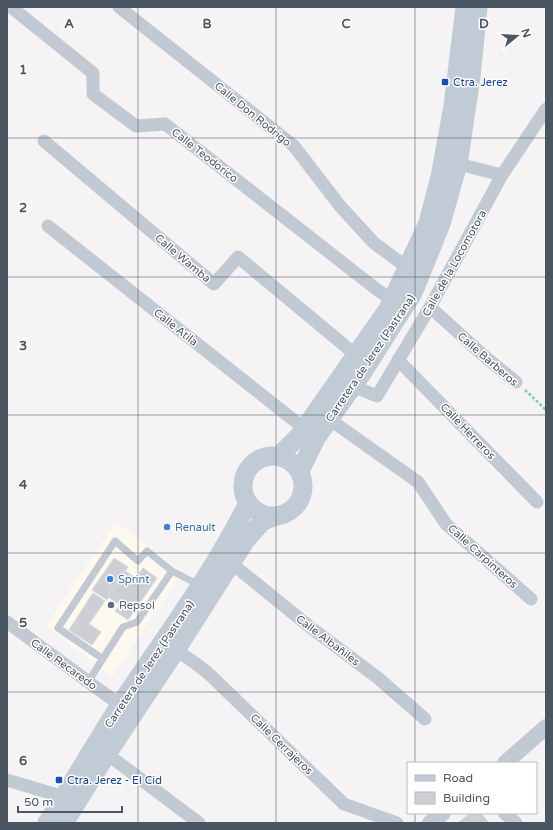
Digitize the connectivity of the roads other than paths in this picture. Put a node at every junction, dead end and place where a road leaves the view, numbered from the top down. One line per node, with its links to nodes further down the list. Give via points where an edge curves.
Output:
1 (11, 7): 11 (street, Calle Teodorico, via 93,73 93,94 136,126 165,124 380,292)
2 (119, 7): 10 (street, Calle Don Rodrigo, via 294,146 340,206 374,243)
3 (465, 7): 10 (main road, Carretera de Jerez (Pastrana), via 453,106 440,178 428,223)
4 (478, 7): 7 (main road, Carretera de Jerez (Pastrana), via 472,77)
5 (546, 109): 8 (street, Calle de la Locomotora)
6 (44, 141): 13 (street, Calle Wamba, via 214,284 238,257)
7 (458, 164): 8 (street); 16 (main road, Carretera de Jerez (Pastrana), via 440,224 413,294)
8 (502, 175): 12 (street, Calle de la Locomotora)
9 (48, 226): 18 (street, Calle Atila)
10 (408, 268): 11 (main road, Carretera de Jerez (Pastrana))
11 (393, 299): 13 (main road, Carretera de Jerez (Pastrana))
12 (430, 307): 14 (street, Calle de la Locomotora); 15 (street, Calle Barberos)
13 (356, 355): 18 (main road, Carretera de Jerez (Pastrana))
14 (398, 360): 16 (street, Calle de la Locomotora, via 377,396); 21 (street, Calle Herreros)
15 (516, 382)
16 (353, 386): 17 (main road, Carretera de Jerez (Pastrana))
17 (329, 419): 20 (main road, Carretera de Jerez (Pastrana), via 316,438); 27 (street, Calle Carpinteros, via 418,482 446,524)
18 (305, 428): 19 (main road, Carretera de Jerez (Pastrana))
19 (279, 456): 20 (main road, via 293,463); 22 (main road, via 261,458 248,469 243,486)
20 (300, 471): 23 (main road, via 303,490 300,500 295,508)
21 (537, 502)
22 (248, 503): 23 (main road, via 261,514); 26 (main road, Carretera de Jerez (Pastrana), via 232,536)
23 (277, 516): 24 (main road, Carretera de Jerez (Pastrana), via 268,518 255,528)
24 (231, 562): 29 (main road, Carretera de Jerez (Pastrana)); 33 (street, Calle Albañiles, via 310,628 378,678)
25 (172, 571): 26 (lane); 30 (lane, via 137,622 123,627); 30 (lane, via 147,550 138,561 115,541 58,628)
26 (201, 586): 32 (main road, Carretera de Jerez (Pastrana))
27 (531, 599)
28 (7, 622): 31 (street, Calle Recaredo)
29 (176, 650): 35 (main road, Carretera de Jerez (Pastrana)); 44 (street, Calle Cerrajeros, via 208,673 344,804)
30 (103, 659): 31 (lane)
31 (88, 682): 32 (street, Calle Recaredo)
32 (120, 705): 38 (main road, Carretera de Jerez (Pastrana))
33 (425, 719)
34 (546, 727): 36 (street)
35 (107, 754): 42 (main road, Carretera de Jerez (Pastrana)); 43 (street)
36 (505, 762)
37 (7, 780): 38 (street)
38 (64, 797): 41 (main road, Carretera de Jerez (Pastrana))
39 (442, 814): 45 (street)
40 (505, 814): 46 (street)
41 (47, 823)
42 (64, 823)
43 (200, 823)
44 (397, 823)
45 (430, 823)
46 (516, 823)

